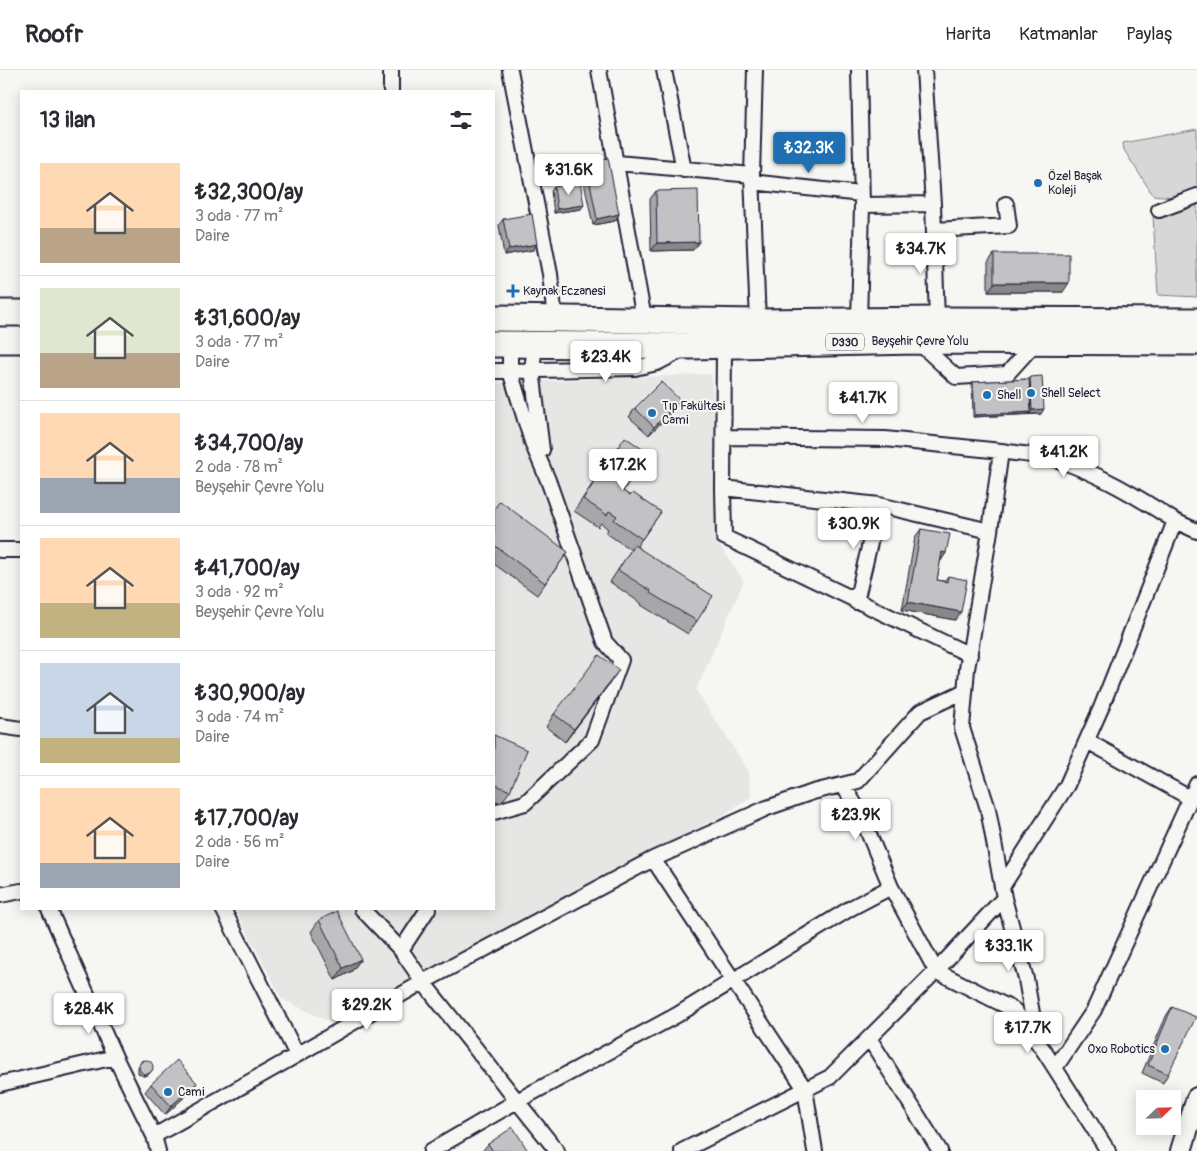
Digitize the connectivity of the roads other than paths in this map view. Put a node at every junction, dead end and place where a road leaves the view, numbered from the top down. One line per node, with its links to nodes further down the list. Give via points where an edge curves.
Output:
1 (391, 70): 8 (street)
2 (510, 70): 21 (street, via 550,274 554,310)
3 (599, 70): 9 (street)
4 (664, 70): 10 (street)
5 (754, 70): 11 (street)
6 (859, 70): 13 (street)
7 (924, 70): 14 (street)
8 (392, 90)
9 (617, 163): 10 (street); 23 (street)
10 (684, 170): 11 (street)
11 (752, 179): 13 (street); 25 (street)
12 (1197, 196): 16 (street)
13 (862, 200): 14 (street); 26 (street)
14 (933, 204): 17 (street)
15 (1006, 204): 17 (street, via 1009,226)
16 (1159, 210)
17 (934, 230): 22 (street)
18 (20, 313): 19 (highway)
19 (0, 314)
20 (495, 318): 21 (highway, Beyşehir Çevre Yolu / D330)
21 (560, 319): 23 (highway, Beyşehir Çevre Yolu / D330)
22 (937, 320): 24 (highway, Beyşehir Çevre Yolu / D330); 26 (highway, Beyşehir Çevre Yolu / D330)
23 (647, 321): 25 (highway, Beyşehir Çevre Yolu / D330)
24 (1197, 321)
25 (758, 322): 26 (highway, Beyşehir Çevre Yolu / D330)
26 (860, 322)
27 (0, 340): 28 (highway)
28 (20, 340)
29 (916, 341): 30 (highway, Beyşehir Çevre Yolu / D330); 30 (street, via 956,376 1007,374); 34 (highway, Beyşehir Çevre Yolu / D330)
30 (1036, 342): 31 (highway, Beyşehir Çevre Yolu / D330)
31 (1197, 342)
32 (502, 344): 33 (highway, Beyşehir Çevre Yolu / D330); 38 (street)
33 (535, 345): 35 (highway, Beyşehir Çevre Yolu / D330); 36 (street)
34 (724, 345): 35 (highway, Beyşehir Çevre Yolu / D330); 39 (street)
35 (690, 346): 36 (street, via 657,363 635,368)
36 (532, 370): 38 (street); 41 (street)
37 (495, 371): 38 (street)
38 (510, 371): 41 (street, via 533,446)
39 (724, 437): 40 (street, via 885,439); 42 (street)
40 (1001, 451): 44 (street, via 1056,460 1095,474); 45 (street)
41 (548, 480): 58 (street, via 605,642 621,660 592,740 525,803)
42 (723, 488): 43 (street); 49 (street, via 724,536)
43 (879, 505): 45 (street); 49 (street)
44 (1174, 522): 46 (street); 54 (street)
45 (990, 531): 50 (street)
46 (1197, 532)
47 (0, 550): 48 (street)
48 (20, 550)
49 (856, 602): 50 (street)
50 (970, 655): 51 (street)
51 (965, 691): 56 (street, via 920,712 858,781); 62 (street, via 962,728 988,809)
52 (0, 726): 53 (street)
53 (20, 729)
54 (1087, 741): 57 (street); 62 (street, via 1067,785)
55 (1197, 784): 57 (street)
56 (843, 785): 59 (street, via 767,808); 60 (street, via 860,813)
57 (1190, 798): 76 (street, via 1094,1010)
58 (495, 812)
59 (652, 860): 70 (street); 71 (street)
60 (891, 887): 69 (street); 70 (street)
61 (20, 891): 63 (street)
62 (1003, 892): 69 (street); 73 (street, via 1026,979)
63 (0, 895)
64 (49, 910): 75 (street)
65 (224, 910): 74 (street)
66 (363, 910): 68 (street)
67 (427, 910): 68 (street)
68 (401, 950): 71 (street)
69 (936, 971): 72 (street); 73 (street, via 1014,1010)
70 (732, 981): 78 (street); 80 (street, via 677,1015)
71 (423, 982): 74 (street); 80 (street)
72 (869, 1038): 78 (street, via 830,1077); 87 (street)
73 (1037, 1041): 76 (street)
74 (297, 1055): 81 (street)
75 (114, 1056): 77 (street); 81 (street)
76 (1055, 1068): 88 (street)
77 (0, 1084)
78 (805, 1089): 85 (street); 86 (street)
79 (1197, 1098): 89 (street)
80 (517, 1101): 83 (street); 84 (street)
81 (154, 1136): 82 (street)
82 (158, 1151)
83 (430, 1151)
84 (557, 1151)
85 (682, 1151)
86 (815, 1151)
87 (940, 1151)
88 (1108, 1151)
89 (1181, 1151)

